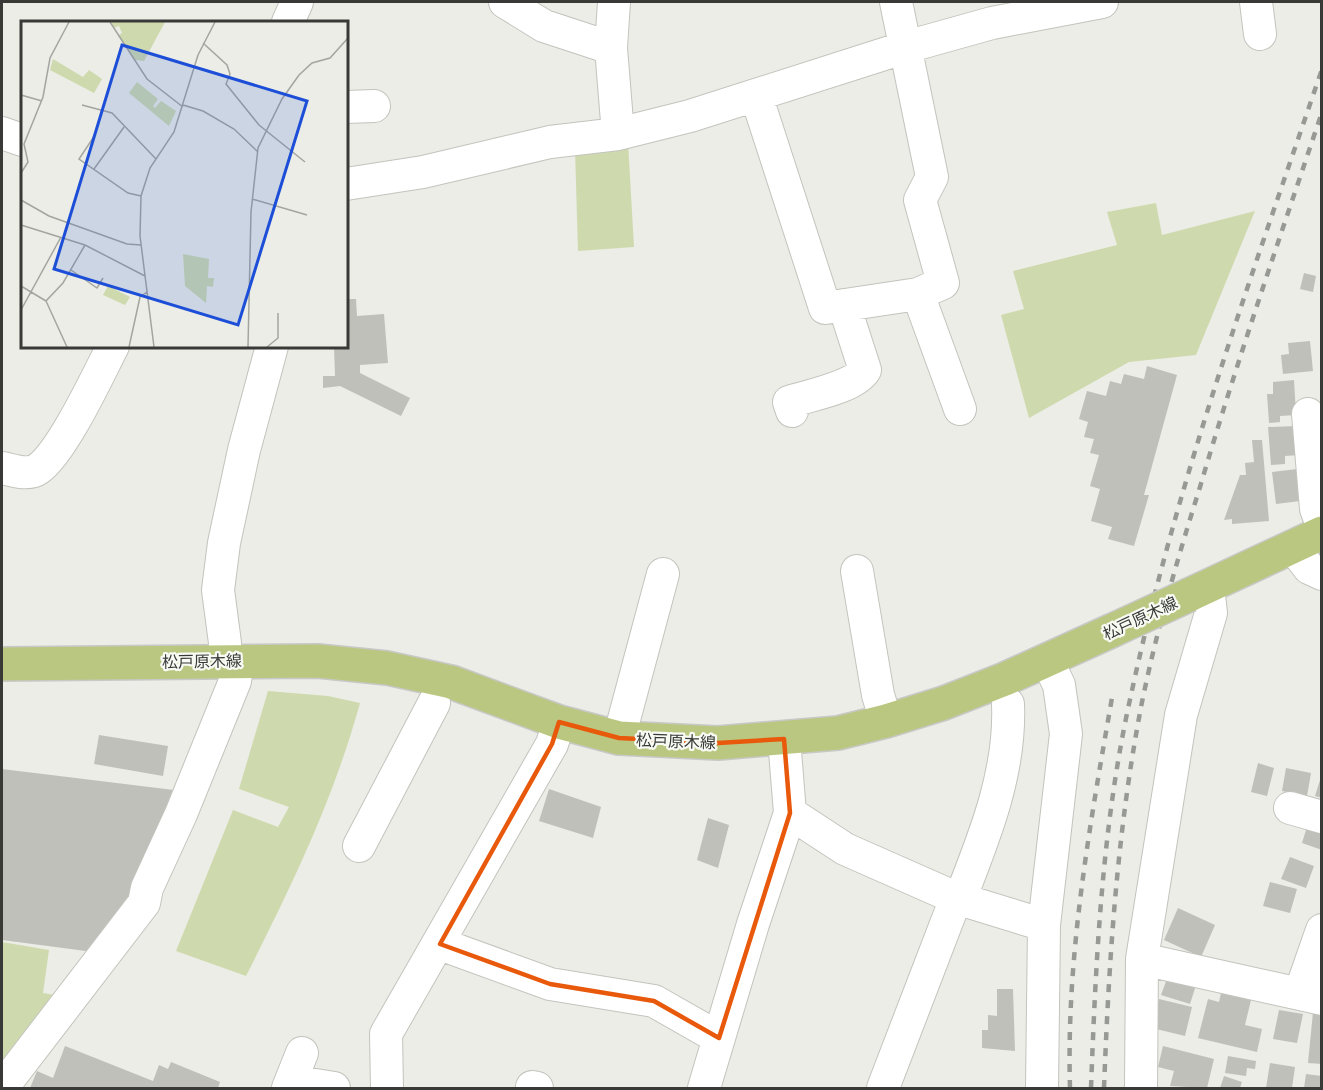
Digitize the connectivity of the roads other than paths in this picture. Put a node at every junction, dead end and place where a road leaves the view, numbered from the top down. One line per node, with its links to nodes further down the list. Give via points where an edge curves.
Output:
1 (297, 2): 7 (street)
2 (505, 2): 10 (street, via 544,26)
3 (614, 2): 10 (street)
4 (896, 2): 9 (street)
5 (1102, 2): 9 (street, via 992,23)
6 (1256, 2): 8 (street)
7 (288, 21)
8 (1260, 34)
9 (906, 47): 11 (street); 16 (street, via 932,177 920,200 943,283)
10 (611, 48): 13 (street)
11 (756, 95): 13 (street, via 690,117); 17 (street, via 825,308)
12 (2, 133): 14 (street)
13 (618, 134): 15 (street, via 550,142)
14 (21, 140)
15 (349, 190)
16 (918, 294): 17 (street); 20 (street)
17 (844, 305): 21 (street, via 865,370 848,383 789,402)
18 (112, 348): 23 (street, via 57,448 38,469 27,472)
19 (271, 348): 31 (street, via 224,543 218,590)
20 (960, 409)
21 (792, 411)
22 (1308, 414): 24 (street, via 1316,509)
23 (2, 468)
24 (1322, 525)
25 (1307, 540): 28 (street, via 1309,568); 29 (main road, 松戸原木線)
26 (857, 571): 36 (street)
27 (663, 574): 37 (street)
28 (1322, 574)
29 (1198, 590): 30 (main road, 松戸原木線, bridge); 47 (street, via 1211,613 1181,715)
30 (1047, 660): 36 (main road, 松戸原木線, via 944,703); 44 (street, via 1059,685 1066,734)
31 (231, 661): 32 (main road, 松戸原木線); 33 (main road, 松戸原木線, via 318,661 387,668); 51 (street, via 235,681 144,903)
32 (2, 664)
33 (439, 695): 35 (main road, 松戸原木線); 42 (street)
34 (1008, 704): 43 (street, via 1000,782 983,841)
35 (559, 722): 37 (main road, 松戸原木線); 46 (street, via 552,744)
36 (886, 722): 38 (main road, 松戸原木線)
37 (619, 738): 38 (main road, 松戸原木線, via 718,743)
38 (784, 739): 40 (street)
39 (1290, 808): 41 (street)
40 (790, 813): 43 (street, via 845,849); 49 (street)
41 (1322, 817)
42 (360, 846)
43 (958, 898): 44 (street); 55 (street)
44 (1044, 925): 56 (street)
45 (1322, 930): 48 (street)
46 (440, 944): 49 (street, via 550,984 654,1001); 53 (street, via 386,1034)
47 (1143, 958): 48 (street); 57 (street)
48 (1311, 996)
49 (719, 1038): 54 (street)
50 (294, 1074): 52 (street)
51 (2, 1088)
52 (334, 1089)
53 (387, 1089)
54 (704, 1089)
55 (883, 1089)
56 (1042, 1089)
57 (1141, 1089)

